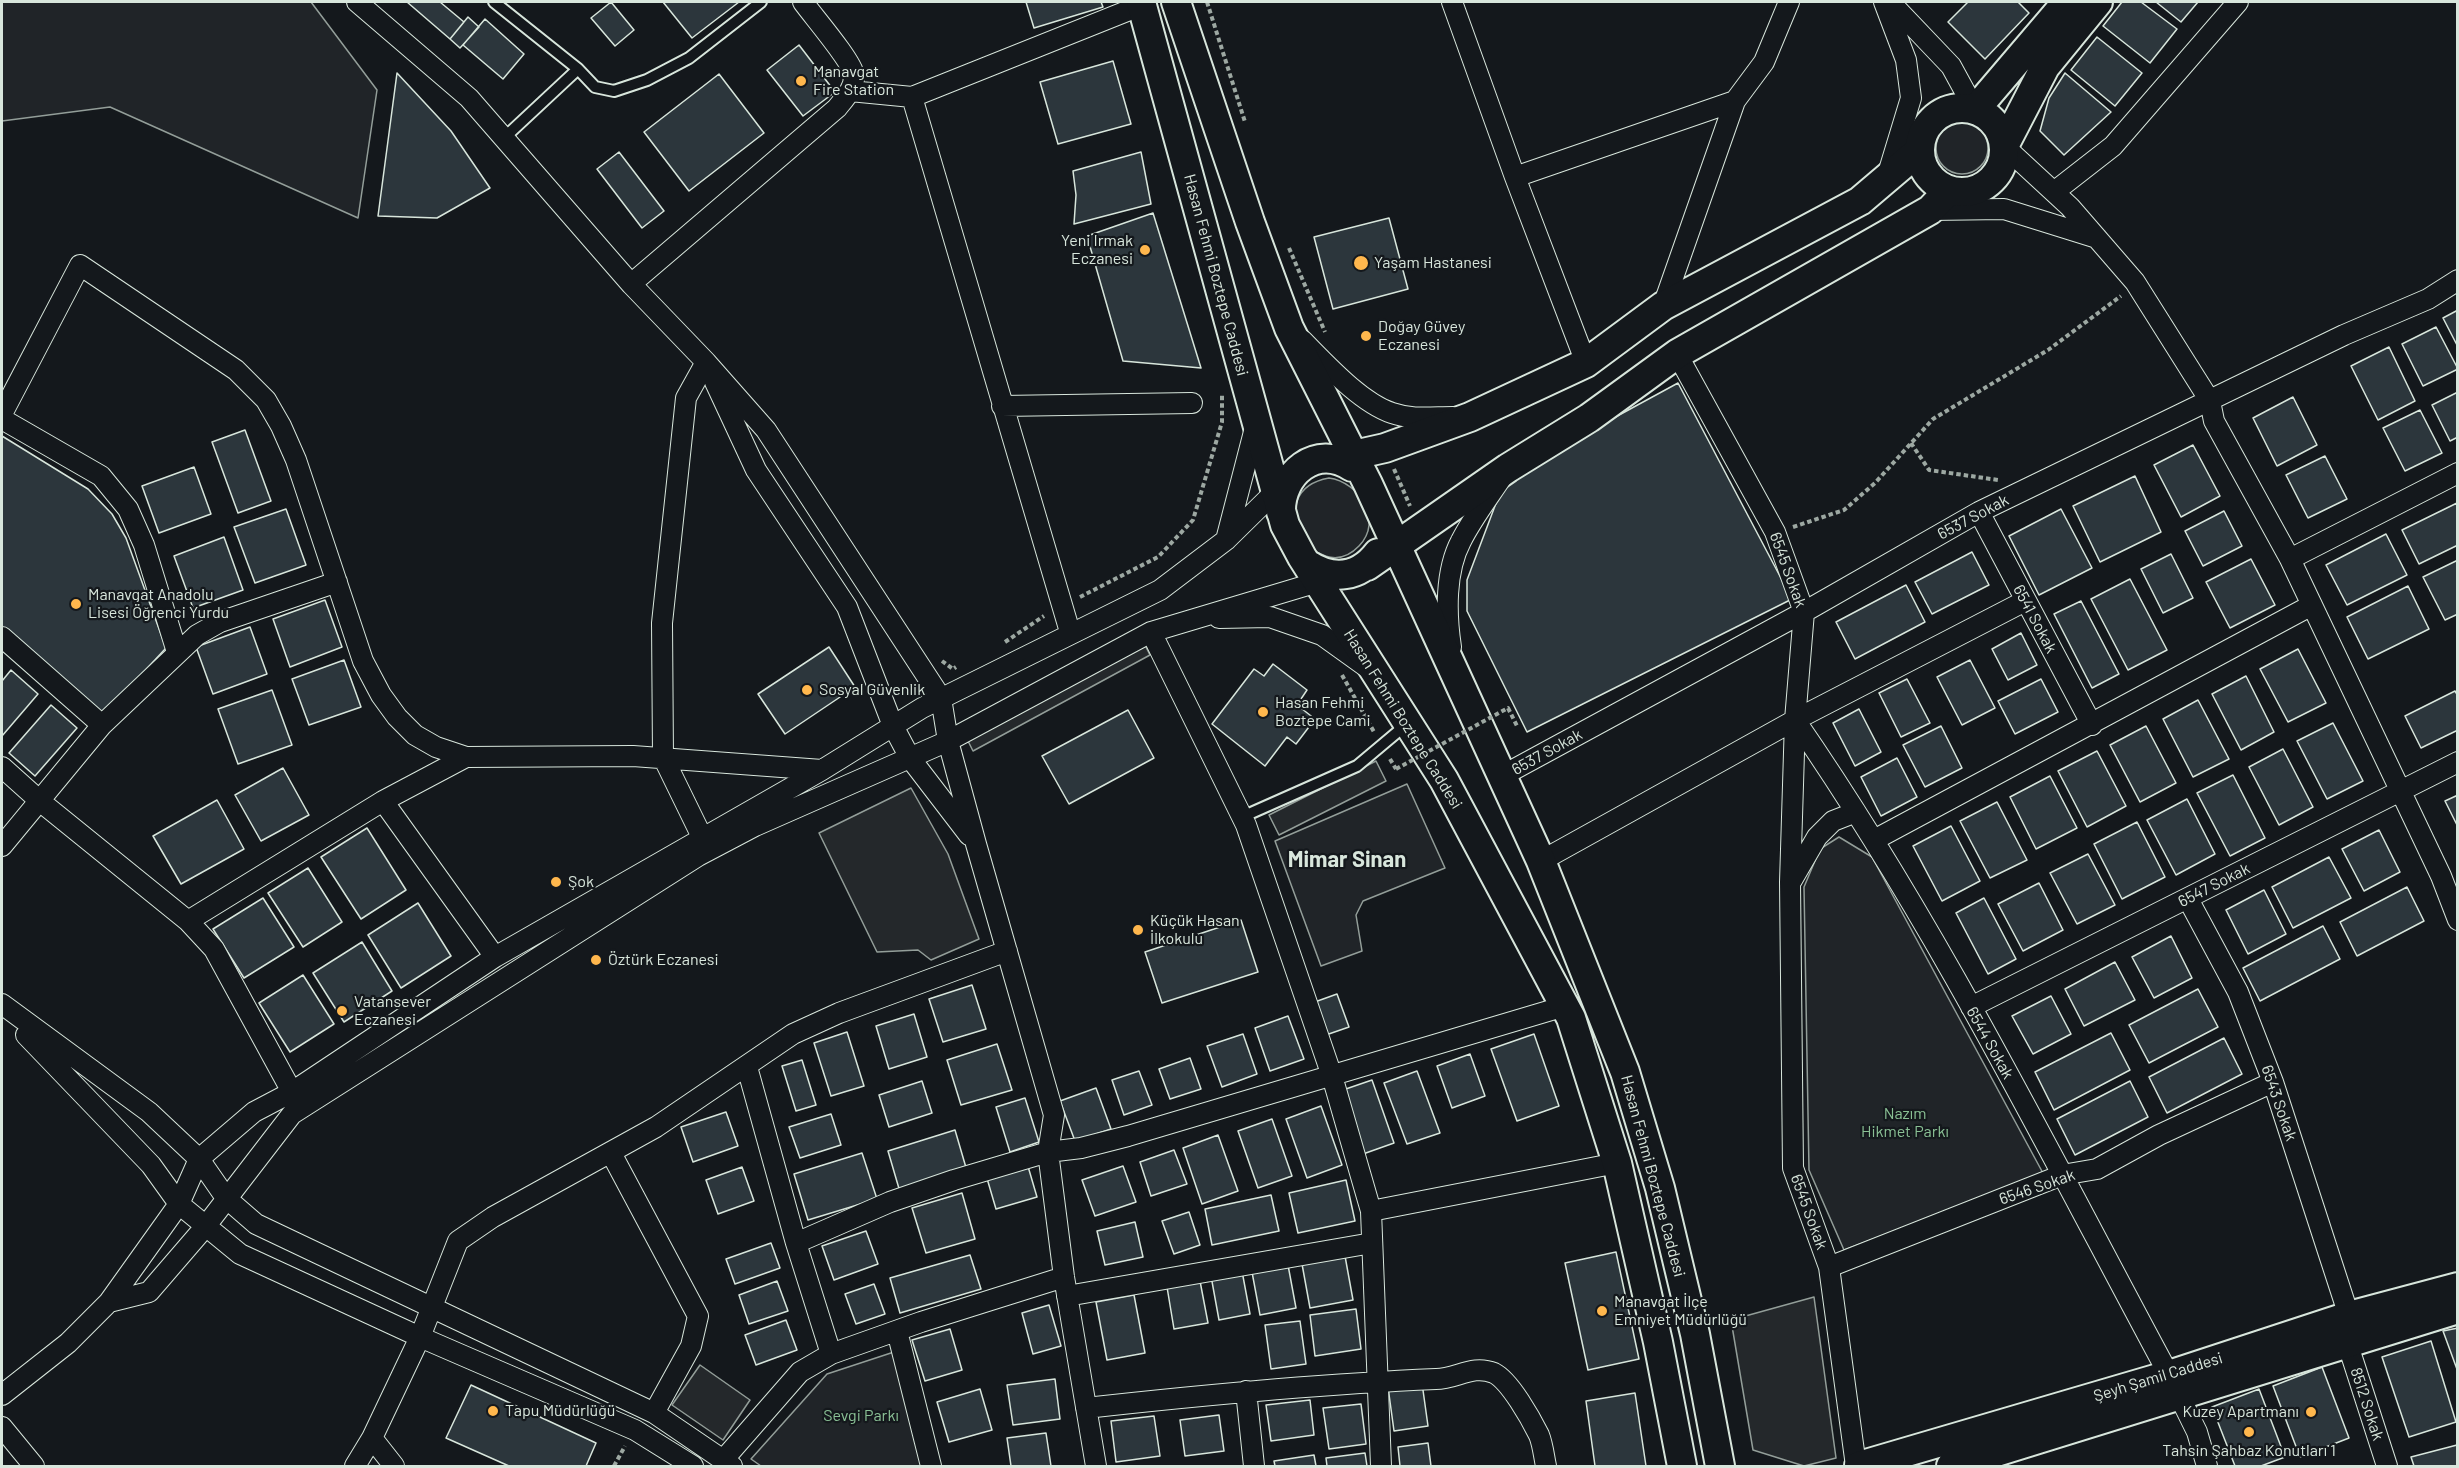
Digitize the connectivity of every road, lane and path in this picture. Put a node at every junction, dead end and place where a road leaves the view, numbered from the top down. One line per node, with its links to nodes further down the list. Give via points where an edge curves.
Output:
1 (357, 2): 21 (street, via 469,98)
2 (494, 2): 15 (lane)
3 (761, 2): 15 (lane, via 689,58 647,80 614,91 595,87)
4 (803, 2): 16 (street, via 847,62 854,76)
5 (1176, 2): 34 (main road, Hasan Fehmi Boztepe Caddesi)
6 (1207, 2): 20 (path)
7 (1452, 2): 24 (street)
8 (1789, 2): 18 (street, via 1764,62)
9 (1884, 2): 25 (street, via 1906,60 1911,98)
10 (1890, 2): 19 (street, via 1951,66)
11 (2067, 2): 19 (main road)
12 (2098, 2): 22 (main road, via 2045,67)
13 (2238, 2): 26 (street, via 2113,146)
14 (1142, 3): 17 (street); 45 (main road, Hasan Fehmi Boztepe Caddesi)
15 (578, 69): 21 (lane)
16 (850, 91): 17 (street); 31 (street, via 837,108)
17 (912, 97): 42 (street)
18 (1735, 101): 24 (street); 33 (street)
19 (1975, 110): 22 (main road, via 1995,123); 23 (main road, via 1962,107 1937,116 1922,137)
20 (1247, 127)
21 (504, 138): 31 (street)
22 (2004, 146): 26 (street); 27 (main road, via 2003,160 1989,183)
23 (1920, 150): 25 (main road); 27 (main road, via 1922,163 1937,184)
24 (1515, 177): 38 (street)
25 (1885, 182): 33 (main road, via 1860,201)
26 (2054, 192): 28 (street)
27 (1940, 200): 28 (street, via 2004,209); 36 (main road)
28 (2098, 238): 32 (street)
29 (1284, 239): 35 (path)
30 (2457, 280): 40 (street, 6537 Sokak, via 2428,299)
31 (630, 284): 37 (street)
32 (2137, 285): 40 (street); 46 (path, via 2048,350 1933,419)
33 (1663, 306): 38 (main road)
34 (1289, 328): 44 (street, via 1345,383 1390,413 1414,418); 48 (main road, Hasan Fehmi Boztepe Caddesi)
35 (1329, 343)
36 (1677, 354): 49 (main road, via 1589,418); 56 (street, 6545 Sokak)
37 (706, 362): 77 (street, via 766,430); 84 (street, via 756,470 847,607); 88 (street, via 686,398 662,623)
38 (1586, 363): 44 (main road)
39 (1222, 392): 64 (path, via 1222,422 1193,520 1158,557)
40 (2210, 401): 51 (street, 6537 Sokak); 59 (street, via 2214,421)
41 (1192, 403): 42 (street)
42 (1002, 406): 64 (street)
43 (2, 417): 62 (street, via 80,265 236,370 267,400 296,460); 72 (street, via 101,476 128,509 144,544)
44 (1470, 417): 47 (main road)
45 (1256, 424): 52 (main road, Hasan Fehmi Boztepe Caddesi); 57 (street)
46 (1911, 444): 51 (path, via 1929,470 2006,480); 56 (path, via 1844,510)
47 (1385, 448): 48 (main road); 55 (path)
48 (1343, 457): 52 (main road, via 1305,465); 53 (main road, Hasan Fehmi Boztepe Caddesi)
49 (1508, 468): 55 (main road); 76 (street, via 1460,542 1453,564 1447,621)
50 (2457, 473): 59 (street)
51 (2023, 491): 54 (street, 6537 Sokak)
52 (1283, 493): 57 (street); 61 (main road, Hasan Fehmi Boztepe Caddesi)
53 (1373, 495): 58 (main road, Hasan Fehmi Boztepe Caddesi); 60 (main road, via 1384,523 1383,539 1378,554)
54 (1979, 512): 63 (street, 6541 Sokak); 66 (street, 6537 Sokak)
55 (1420, 530): 58 (main road)
56 (1775, 532): 66 (street, 6545 Sokak)
57 (1226, 540): 68 (street, via 1160,590)
58 (1397, 546): 60 (main road); 76 (main road, Hasan Fehmi Boztepe Caddesi)
59 (2290, 559): 65 (street)
60 (1367, 566): 61 (main road, via 1353,574)
61 (1321, 574): 67 (street); 75 (main road, Hasan Fehmi Boztepe Caddesi)
62 (337, 582): 72 (street, via 220,622); 87 (street, via 363,661 397,717 415,735)
63 (2025, 601): 80 (street); 82 (street, 6541 Sokak)
64 (1062, 604): 68 (street); 71 (path)
65 (2312, 605): 82 (street); 95 (street)
66 (1804, 612): 80 (street, 6545 Sokak); 94 (street, 6537 Sokak)
67 (1186, 620): 69 (street); 75 (street, via 1270,617 1322,635)
68 (1070, 632): 77 (street)
69 (1151, 632): 86 (street); 99 (street)
70 (2, 637): 83 (street)
71 (1002, 644)
72 (177, 652): 83 (street)
73 (934, 657): 74 (path, via 953,669)
74 (963, 664)
75 (1374, 672): 81 (main road, Hasan Fehmi Boztepe Caddesi)
76 (1456, 673): 94 (main road, Hasan Fehmi Boztepe Caddesi)
77 (941, 698): 84 (street); 86 (street)
78 (1494, 708): 79 (path)
79 (1499, 717)
80 (1795, 720): 98 (street, 6544 Sokak); 104 (street); 105 (street, 6545 Sokak)
81 (1407, 724): 99 (lane, via 1357,766); 112 (main road, Hasan Fehmi Boztepe Caddesi, via 1444,780)
82 (2092, 725): 101 (street)
83 (102, 726): 97 (street)
84 (893, 726): 89 (street); 93 (street)
85 (1518, 728): 92 (path, bridge, via 1508,708)
86 (948, 741): 89 (street); 102 (street)
87 (465, 757): 88 (street); 96 (street)
88 (663, 757): 93 (street); 100 (street)
89 (910, 758): 102 (street); 124 (street, via 755,826 698,856 292,1114)
90 (2457, 762): 95 (street, 6547 Sokak)
91 (2, 767): 97 (street)
92 (1396, 769)
93 (822, 770): 100 (street)
94 (1500, 777): 104 (main road, Hasan Fehmi Boztepe Caddesi)
95 (2399, 792): 106 (street, 6547 Sokak); 107 (street)
96 (383, 801): 108 (street); 110 (street)
97 (40, 802): 103 (street); 108 (street)
98 (1856, 812): 101 (street, 6544 Sokak); 105 (street, via 1833,821 1825,829)
99 (1242, 818): 116 (street)
100 (703, 839): 110 (street)
101 (1874, 840): 113 (street, 6544 Sokak)
102 (976, 844): 109 (street)
103 (2, 846)
104 (1541, 861): 159 (main road, Hasan Fehmi Boztepe Caddesi, via 1625,1072 1660,1188 1695,1334)
105 (1790, 882): 130 (street, 6545 Sokak, via 1793,1168)
106 (2188, 899): 113 (street, 6547 Sokak); 117 (street, 6543 Sokak, via 2238,992)
107 (2457, 920)
108 (188, 921): 118 (street, via 228,971)
109 (1007, 951): 115 (street, via 839,1013 793,1034); 119 (street, via 1054,1115)
110 (495, 957): 118 (street)
111 (2, 1004): 121 (street, via 149,1112)
112 (1565, 1006): 116 (street); 122 (main road, Hasan Fehmi Boztepe Caddesi)
113 (1971, 1007): 123 (street, 6544 Sokak)
114 (2, 1012): 125 (street, via 151,1165)
115 (747, 1067): 120 (street); 128 (street)
116 (1332, 1076): 119 (street, via 1128,1136); 126 (street)
117 (2273, 1082): 123 (street, 6546 Sokak, via 2159,1135 2097,1169); 136 (street, 6543 Sokak)
118 (292, 1092): 121 (street, via 255,1112)
119 (1048, 1152): 128 (street, via 890,1202); 131 (street)
120 (611, 1153): 134 (street, via 493,1217 458,1241); 145 (street, via 698,1316 691,1346)
121 (199, 1159): 124 (street); 125 (street)
122 (1617, 1163): 126 (street); 158 (main road, Hasan Fehmi Boztepe Caddesi)
123 (2062, 1175): 130 (street, 6546 Sokak); 141 (street, 6544 Sokak)
124 (226, 1198): 127 (street); 134 (street, via 256,1224)
125 (179, 1204): 127 (street); 133 (street)
126 (1371, 1212): 129 (street)
127 (205, 1227): 133 (street, via 149,1292); 138 (street, via 240,1254)
128 (796, 1243): 139 (street)
129 (1372, 1244): 131 (street); 140 (street)
130 (1829, 1267): 160 (street, 6545 Sokak)
131 (1065, 1286): 137 (street); 144 (street)
132 (2457, 1287): 136 (main road, Şeyh Şamil Caddesi)
133 (109, 1302): 143 (street, via 68,1343)
134 (431, 1309): 138 (street); 145 (street)
135 (2457, 1309): 136 (main road, Şeyh Şamil Caddesi)
136 (2348, 1329): 141 (main road, Şeyh Şamil Caddesi); 163 (street, 8512 Sokak)
137 (897, 1331): 139 (street); 153 (street)
138 (420, 1337): 147 (street); 152 (street, via 634,1430)
139 (831, 1354): 148 (street, via 800,1372)
140 (1378, 1381): 142 (street); 156 (street); 157 (street, via 1440,1379 1471,1369 1495,1374 1518,1398 1540,1437)
141 (2175, 1386): 160 (main road, Şeyh Şamil Caddesi); 161 (main road, Şeyh Şamil Caddesi); 162 (street, 6544 Sokak, via 2197,1432)
142 (1246, 1391): 144 (street); 155 (street)
143 (2, 1395)
144 (1086, 1408): 154 (street)
145 (654, 1413): 148 (street)
146 (2, 1427): 149 (street)
147 (372, 1438): 150 (street); 151 (street)
148 (728, 1463)
149 (34, 1467)
150 (355, 1467)
151 (394, 1467)
152 (693, 1467)
153 (932, 1467)
154 (1096, 1467)
155 (1254, 1467)
156 (1381, 1467)
157 (1546, 1467)
158 (1682, 1467)
159 (1720, 1467)
160 (1857, 1467)
161 (1952, 1467)
162 (2208, 1467)
163 (2387, 1467)

